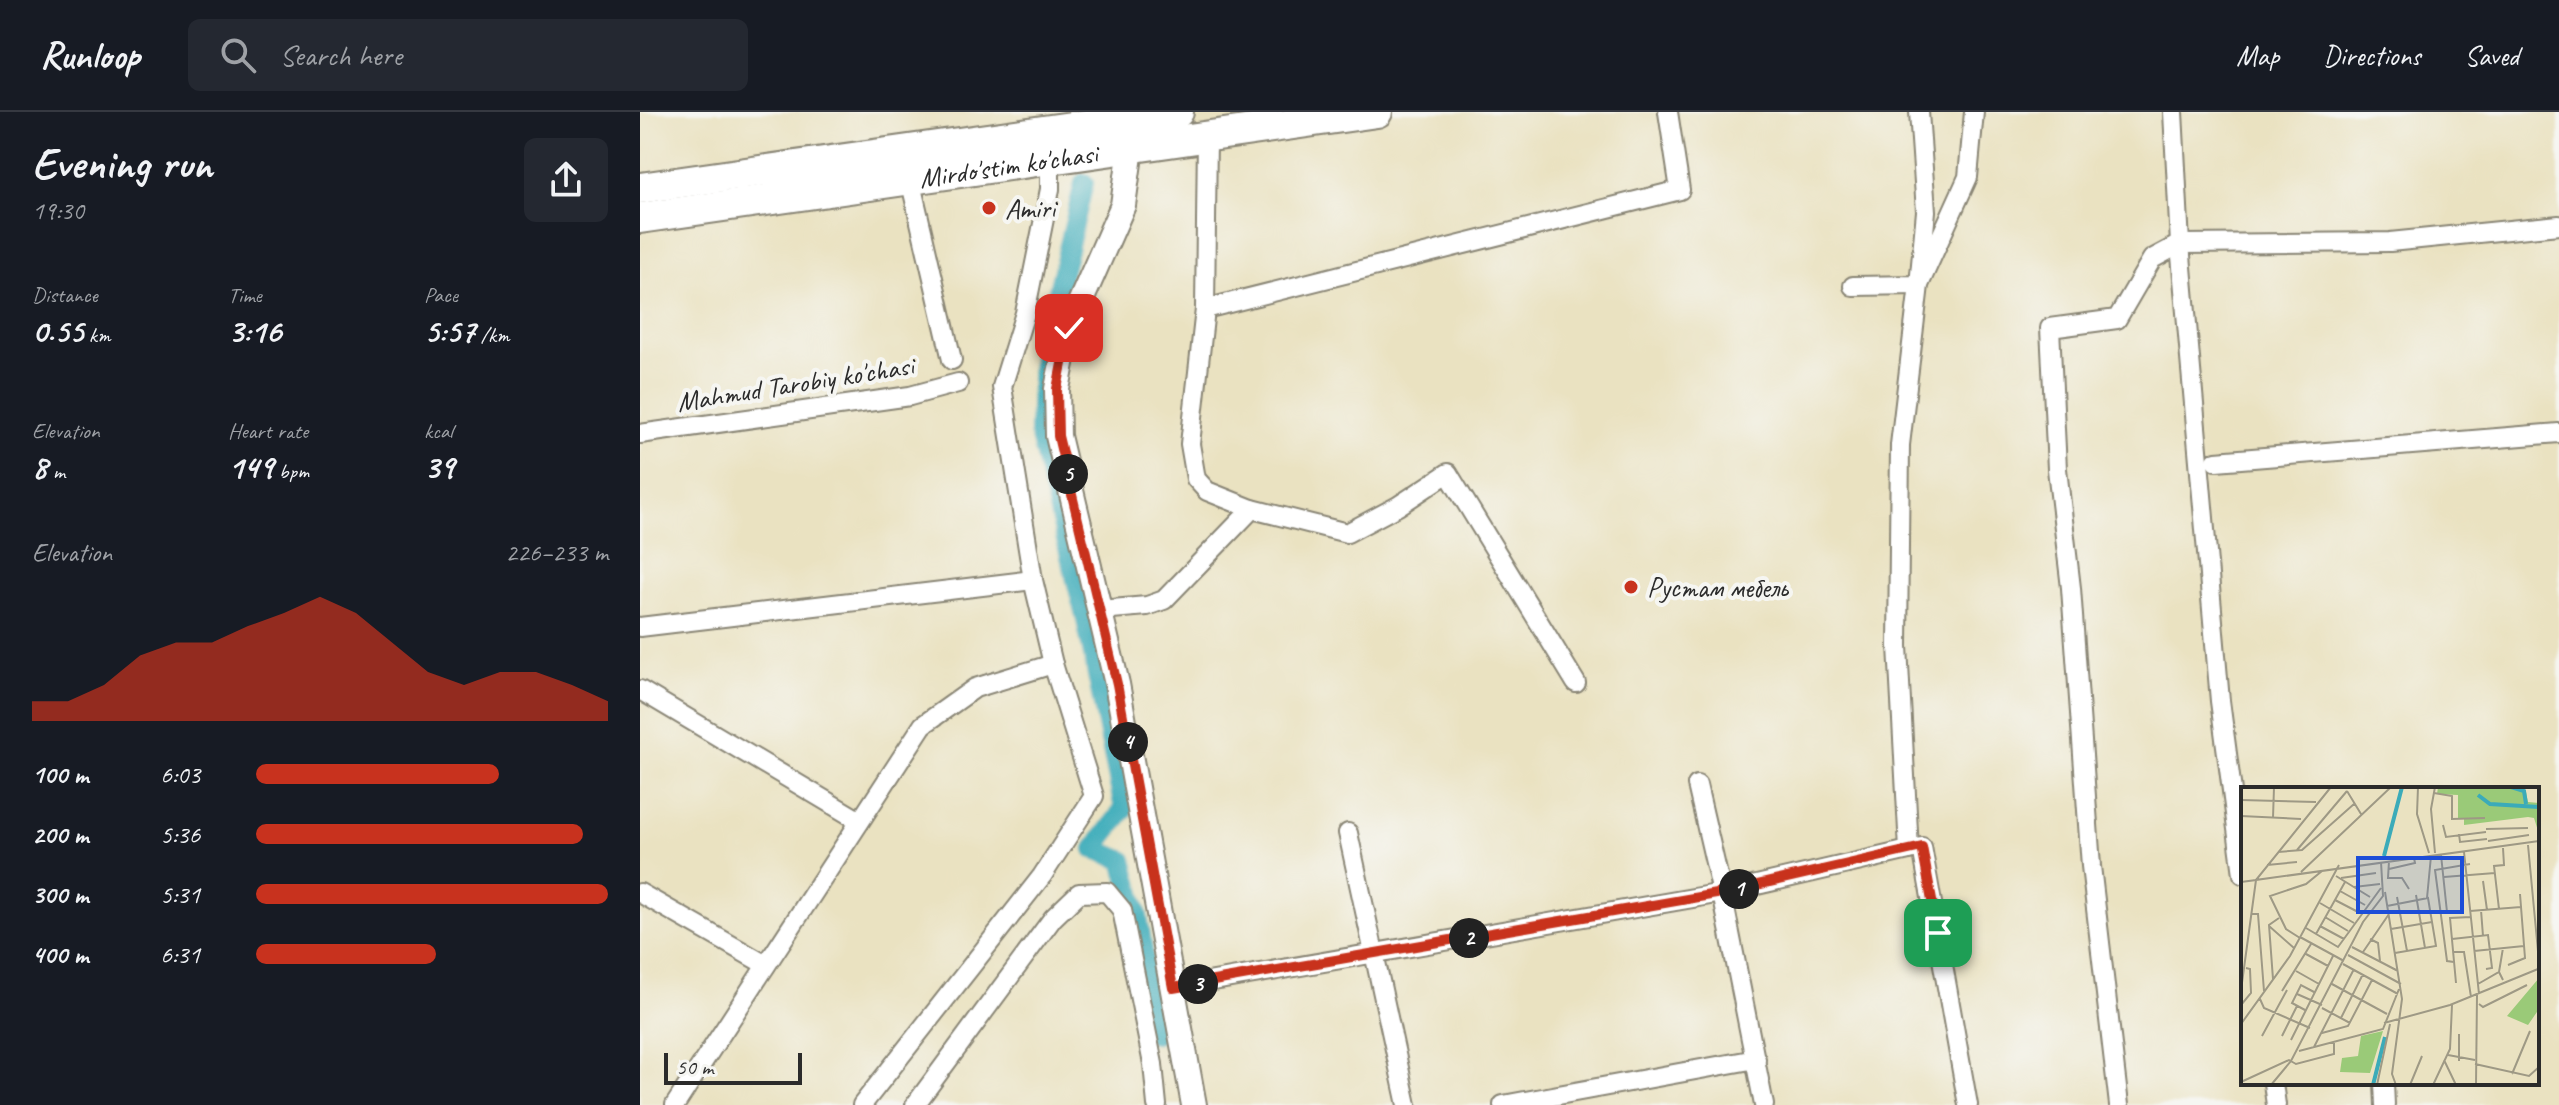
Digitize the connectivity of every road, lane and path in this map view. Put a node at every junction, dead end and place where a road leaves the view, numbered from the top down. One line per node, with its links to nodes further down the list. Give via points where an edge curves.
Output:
1 (1178, 112): 11 (main road, Mirdo'stim ko'chasi)
2 (1377, 112): 7 (main road, Mirdo'stim ko'chasi)
3 (1668, 112): 17 (street, via 1680,190)
4 (1919, 112): 15 (street, via 1926,211)
5 (1974, 112): 15 (street, via 1968,177)
6 (2173, 112): 14 (street)
7 (1207, 136): 8 (main road, Mirdo'stim ko'chasi); 17 (street)
8 (1131, 148): 9 (main road, Mirdo'stim ko'chasi); 25 (street, via 1123,205 1069,328 1057,389 1058,436)
9 (1050, 159): 10 (main road, Mirdo'stim ko'chasi); 24 (street, via 1050,189 1025,313 1002,387)
10 (910, 179): 12 (main road, Mirdo'stim ko'chasi); 18 (street, Mahmud Tarobiy ko'chasi)
11 (640, 188)
12 (640, 218)
13 (2559, 225): 14 (street, via 2390,242)
14 (2180, 244): 34 (street, via 2220,701); 52 (street, via 2152,259 2117,319 2050,328 2091,866)
15 (1919, 285): 16 (street); 33 (street, via 1900,445 1898,646)
16 (1853, 286)
17 (1205, 309): 23 (street, via 1190,444 1196,479 1207,491)
18 (952, 360)
19 (958, 383): 21 (street, Mahmud Tarobiy ko'chasi, via 910,396)
20 (2559, 433): 22 (street)
21 (640, 434)
22 (2216, 461)
23 (1252, 509): 25 (street, via 1164,600); 28 (street, via 1347,533 1448,473)
24 (1033, 580): 26 (street); 27 (street)
25 (1100, 610): 39 (street)
26 (640, 627)
27 (1053, 664): 31 (street, via 975,688 923,725); 44 (street, via 1094,796 1042,876)
28 (1576, 683)
29 (640, 690): 31 (street)
30 (1697, 785): 36 (street)
31 (860, 821): 38 (street)
32 (1348, 833): 37 (street)
33 (1909, 850): 36 (street); 51 (street, via 1922,847)
34 (2241, 859)
35 (640, 893): 38 (street)
36 (1722, 893): 37 (street); 40 (street)
37 (1375, 954): 39 (street); 48 (street)
38 (766, 965): 43 (street)
39 (1173, 988): 47 (street)
40 (1756, 1059): 49 (street); 50 (street)
41 (2273, 1085): 53 (street)
42 (2384, 1085): 54 (street)
43 (675, 1105)
44 (862, 1105)
45 (915, 1105): 46 (street, via 1053,918 1079,893 1107,892 1122,910)
46 (1157, 1105)
47 (1194, 1105)
48 (1407, 1105)
49 (1503, 1105)
50 (1764, 1105)
51 (1968, 1105)
52 (2119, 1105)
53 (2276, 1105)
54 (2385, 1105)

